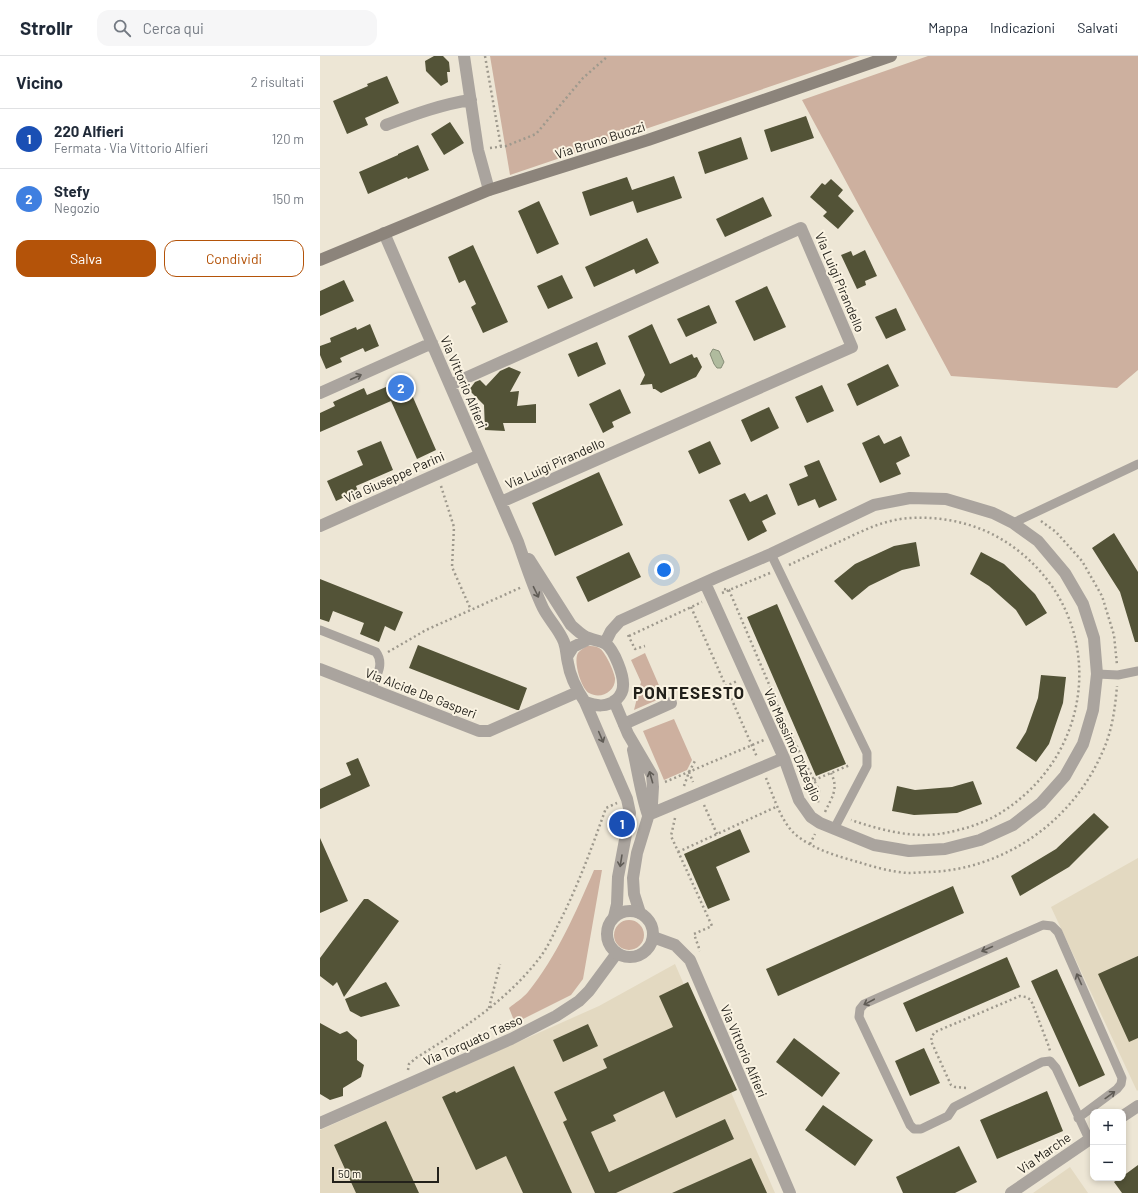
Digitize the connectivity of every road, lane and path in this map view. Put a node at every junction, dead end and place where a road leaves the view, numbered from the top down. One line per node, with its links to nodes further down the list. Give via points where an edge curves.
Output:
1 (464, 56): 5 (street)
2 (485, 56): 7 (path)
3 (608, 56): 7 (path, via 583,78 536,134)
4 (891, 56): 9 (main road, Via Bruno Buozzi, via 648,140)
5 (471, 100): 6 (street, via 411,115); 8 (street)
6 (386, 125)
7 (500, 147): 8 (path)
8 (478, 150): 9 (street)
9 (489, 190): 10 (main road, Via Bruno Buozzi)
10 (384, 233): 11 (main road, Via Bruno Buozzi); 12 (street, Via Vittorio Alfieri)
11 (320, 260)
12 (432, 343): 13 (street, Via Vittorio Alfieri); 14 (street, one-way to 12)
13 (450, 385): 15 (street, Via Vittorio Alfieri); 18 (street, Via Luigi Pirandello, via 801,228 852,347)
14 (320, 393)
15 (480, 454): 17 (street, Via Giuseppe Parini); 18 (street, Via Vittorio Alfieri)
16 (1138, 464): 19 (lane)
17 (437, 473): 21 (street, Via Giuseppe Parini); 30 (path, via 454,527 452,566)
18 (501, 502): 22 (street, Via Vittorio Alfieri)
19 (1030, 515): 20 (lane); 42 (path, via 1056,532 1082,561 1102,596 1114,635)
20 (1013, 523): 23 (street, Via Massimo D'Azeglio, via 993,512 946,500 910,498 874,505); 41 (street, Via Massimo D'Azeglio, via 1038,541 1065,573 1083,604 1094,638)
21 (320, 526)
22 (518, 542): 26 (street, Via Vittorio Alfieri); 34 (street, Via Vittorio Alfieri, via 571,625)
23 (771, 554): 24 (lane); 25 (street, Via Massimo D'Azeglio)
24 (779, 570): 27 (path); 67 (lane, via 866,753 867,766); 67 (path, via 878,523 910,518 943,518 974,526 1004,540 1029,559 1051,584 1067,612 1077,643 1080,675 1077,707 1067,738 1051,767 1039,782 1004,811 975,825 944,833 918,834 879,829)
25 (710, 580): 27 (path, via 720,588); 28 (street, Via Massimo D'Azeglio); 31 (street, Via Massimo D'Azeglio)
26 (532, 583): 30 (path); 37 (street, Via Vittorio Alfieri, one-way to 37, via 544,610 559,632)
27 (729, 590): 28 (path); 49 (path)
28 (712, 598): 29 (path); 50 (street, Via Massimo D'Azeglio)
29 (691, 608): 33 (path); 51 (path)
30 (471, 610): 38 (path, via 426,630)
31 (620, 621): 33 (path); 35 (street, Via Massimo D'Azeglio)
32 (320, 630): 38 (lane, via 376,652)
33 (629, 636): 36 (path, via 636,649)
34 (589, 639): 35 (street, Via Vittorio Alfieri); 37 (street, via 573,648)
35 (605, 643): 45 (street, via 612,650 624,680 621,695)
36 (645, 646)
37 (568, 655): 44 (street, Via Vittorio Alfieri, via 569,669)
38 (380, 657): 43 (lane, via 380,667)
39 (320, 669): 43 (street, Via Alcide De Gasperi)
40 (1138, 671): 42 (lane)
41 (1097, 674): 42 (lane); 69 (street, Via Massimo D'Azeglio, via 1093,710 1083,744 1065,776 1041,803 1013,825 980,840 945,849 910,850 874,844)
42 (1118, 675): 70 (path, via 1114,715 1102,753 1083,789 1056,819 1024,844 988,862 949,871 909,873 873,867)
43 (371, 689): 44 (street, Via Alcide De Gasperi, via 480,731 489,731)
44 (578, 692): 46 (street, Via Vittorio Alfieri)
45 (614, 701): 46 (street, via 604,706); 48 (street)
46 (585, 702): 60 (street, Via Vittorio Alfieri, one-way to 60)
47 (671, 703): 48 (street)
48 (626, 729): 59 (street, one-way to 48, via 652,775); 66 (street)
49 (788, 729): 50 (path); 58 (path)
50 (774, 736): 51 (path); 52 (street, Via Massimo D'Azeglio)
51 (752, 746): 55 (path); 56 (path)
52 (784, 758): 55 (street); 68 (street, Via Massimo D'Azeglio, via 799,800 811,817)
53 (696, 759): 56 (path)
54 (850, 765): 57 (path)
55 (761, 768): 61 (street); 62 (path)
56 (689, 772): 59 (path); 61 (path)
57 (831, 773): 58 (path); 65 (path, via 835,782 835,792)
58 (814, 780): 63 (path, via 819,790)
59 (653, 787): 66 (street, via 652,804)
60 (627, 799): 73 (street, Via Vittorio Alfieri, one-way to 73, via 630,813 618,877); 78 (path, via 606,808 570,902 539,959)
61 (678, 804): 66 (street); 71 (path, via 671,836)
62 (778, 806): 70 (path, via 784,821 794,834); 71 (path)
63 (817, 806)
64 (821, 809): 65 (path)
65 (825, 812): 68 (path)
66 (648, 815): 72 (street, via 633,878 634,894)
67 (840, 816): 69 (lane)
68 (820, 823): 69 (street, Via Massimo D'Azeglio); 70 (path)
69 (834, 828)
70 (810, 844)
71 (678, 852): 76 (path, via 712,926 694,934)
72 (640, 914): 73 (street, via 624,912); 74 (street, via 652,926)
73 (614, 918): 75 (street, via 607,936 610,946)
74 (653, 937): 75 (street, via 644,953 635,957 625,957); 88 (street, Via Vittorio Alfieri, via 675,945 690,960)
75 (617, 953): 80 (street, Via Torquato Tasso, via 589,991 556,1016)
76 (702, 954)
77 (500, 964): 78 (path)
78 (489, 1009): 80 (path, via 416,1058 402,1078)
79 (1050, 1062): 81 (lane, via 1042,1062); 81 (path, via 1050,1047 1031,1000 1026,997 1020,996 935,1032 931,1041 951,1086 969,1088); 84 (lane, via 1056,1068)
80 (405, 1086): 85 (street, Via Torquato Tasso)
81 (978, 1095): 84 (lane, one-way to 81, via 1117,1089 1122,1078 1058,932 1052,926 1043,924 864,1004 860,1009 859,1017 914,1129 921,1129 948,1116 954,1107)
82 (1138, 1106): 83 (street)
83 (1126, 1114)
84 (1078, 1118): 86 (lane)
85 (320, 1123)
86 (1090, 1136)
87 (1090, 1139): 89 (street, Via Marche)
88 (790, 1193)
89 (1012, 1193)

